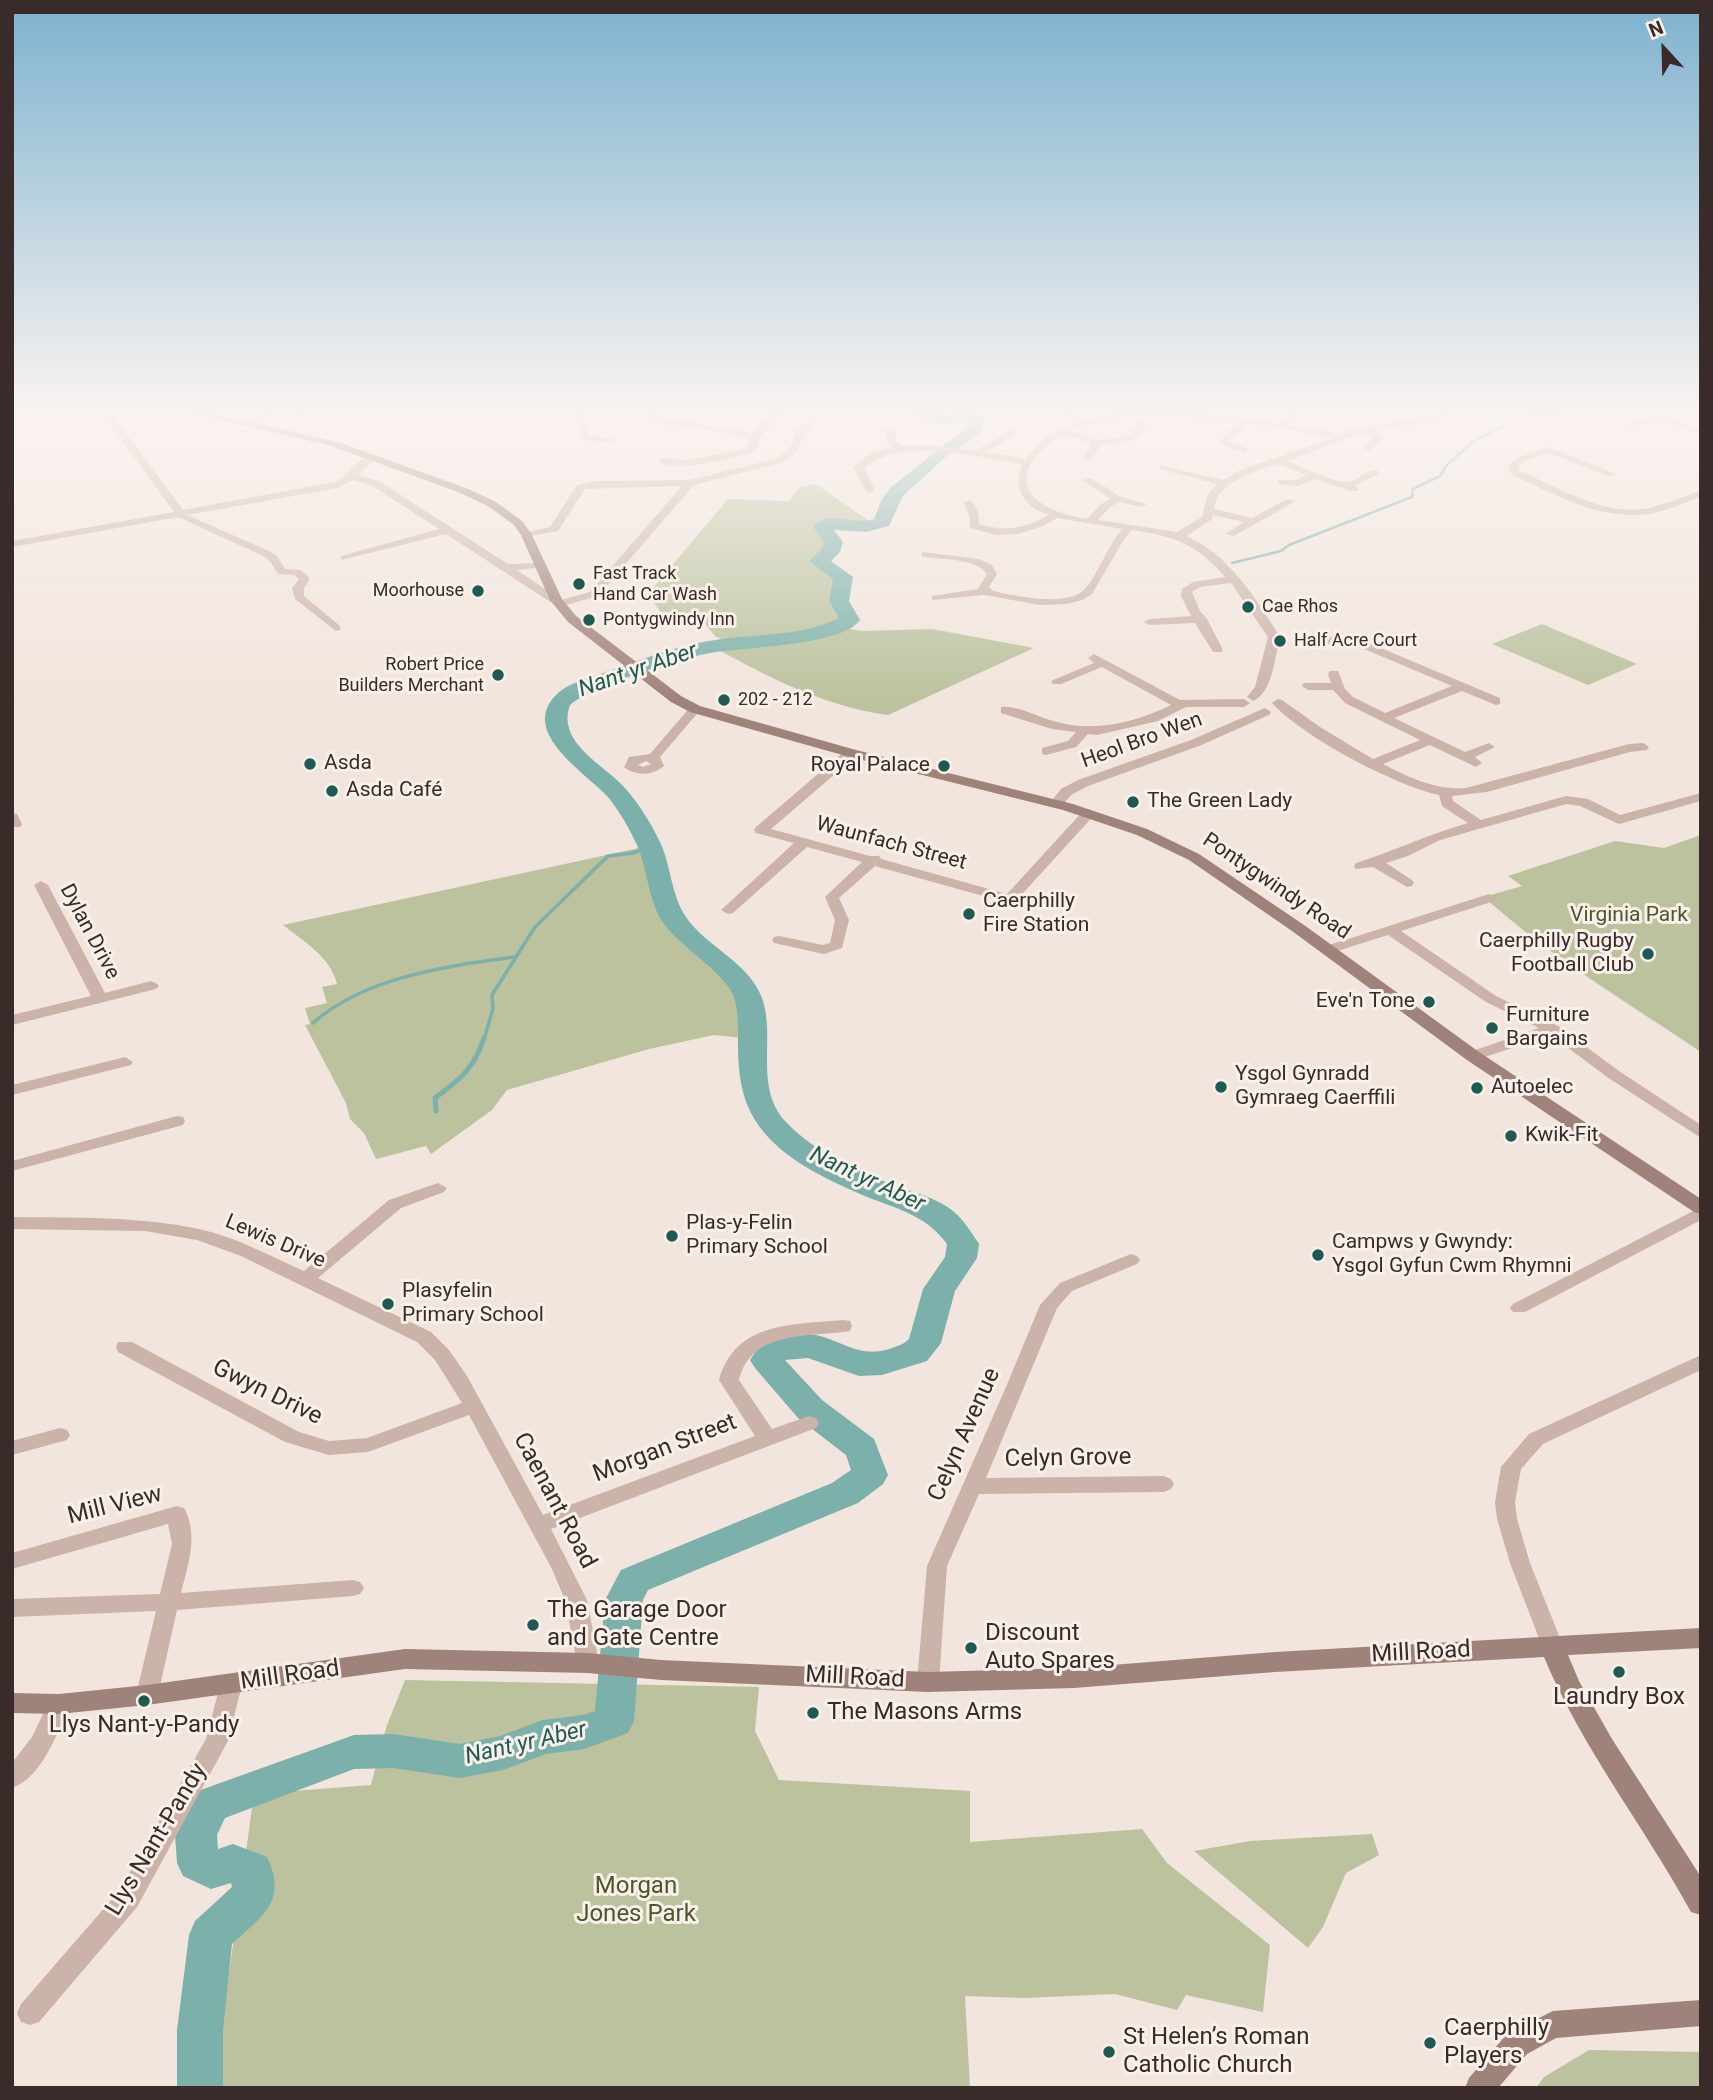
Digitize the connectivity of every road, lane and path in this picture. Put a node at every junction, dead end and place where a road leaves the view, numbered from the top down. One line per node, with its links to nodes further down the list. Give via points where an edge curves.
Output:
1 (177, 508): 15 (street)
2 (209, 508): 15 (street)
3 (413, 508): 20 (street, Pontygwindy Road)
4 (498, 508): 22 (main road, Pontygwindy Road)
5 (568, 508): 22 (street, via 554,529)
6 (668, 508): 32 (street, via 594,594)
7 (971, 508): 16 (street, via 974,526 1010,533 1030,530)
8 (1040, 508): 16 (street)
9 (1104, 508): 17 (street)
10 (1210, 508): 14 (street)
11 (1279, 508): 18 (street)
12 (1602, 508): 13 (street)
13 (1658, 508)
14 (1209, 511): 18 (street); 23 (street, via 1199,525)
15 (181, 513): 24 (street); 35 (street, via 191,523 273,558 282,572 297,572 305,579 298,588 299,597)
16 (1057, 514): 17 (street)
17 (1090, 522): 19 (street)
18 (1255, 522): 21 (street)
19 (1129, 527): 23 (street); 30 (street, via 1082,597 1051,601)
20 (447, 530): 26 (street); 28 (street, Pontygwindy Road)
21 (1230, 534)
22 (527, 535): 27 (main road, Pontygwindy Road)
23 (1178, 536): 29 (street, via 1200,547)
24 (12, 544)
25 (926, 554): 30 (street, via 988,567 992,574 984,585)
26 (345, 558)
27 (540, 565): 28 (street); 32 (main road, Pontygwindy Road)
28 (505, 568): 32 (street, Pontygwindy Road)
29 (1231, 580): 33 (street, via 1197,584 1186,591 1186,600); 43 (street, via 1262,615 1274,637)
30 (986, 591): 31 (street)
31 (936, 598)
32 (557, 602): 45 (main road, Pontygwindy Road, via 590,635)
33 (1201, 619): 34 (street); 37 (street)
34 (1150, 622)
35 (336, 628)
36 (1298, 639): 40 (street, via 1313,644 1360,643)
37 (1217, 650)
38 (1057, 681): 42 (street, via 1098,661)
39 (1308, 686): 47 (street, via 1336,680 1349,700)
40 (1461, 687): 41 (street); 47 (street)
41 (1496, 701)
42 (1178, 704): 43 (street); 48 (street, via 1154,718)
43 (1251, 704): 44 (street, Heol Bro Wen); 44 (street, Heol Bro Wen); 58 (street, Heol Bro Wen, via 1083,783)
44 (1273, 706): 55 (street)
45 (695, 709): 53 (main road, Pontygwindy Road); 54 (street)
46 (1005, 710): 48 (street)
47 (1385, 717): 49 (street)
48 (1084, 731): 52 (street, via 1072,744)
49 (1431, 740): 50 (street, via 1470,760); 55 (street)
50 (1489, 747)
51 (1643, 747): 56 (street, via 1474,791)
52 (1046, 751)
53 (851, 753): 58 (main road, Pontygwindy Road); 61 (street, Waunfach Street, via 761,830)
54 (653, 758)
55 (1375, 763): 56 (street, via 1414,784)
56 (1445, 792): 60 (street, via 1447,803)
57 (1701, 797): 60 (street, via 1619,820 1570,799)
58 (1056, 804): 59 (main road, Pontygwindy Road)
59 (1089, 813): 62 (street, Waunfach Street, via 1010,899); 69 (main road, Pontygwindy Road, via 1194,857)
60 (1479, 825): 63 (street, via 1368,864)
61 (803, 843): 62 (street, Waunfach Street); 66 (street)
62 (874, 859): 68 (street, via 832,897 842,920 837,945 824,950)
63 (1407, 883)
64 (41, 885): 71 (street, Dylan Drive)
65 (1489, 898): 67 (street)
66 (728, 910)
67 (1390, 930): 69 (street); 73 (street, via 1491,999)
68 (779, 940)
69 (1328, 950): 74 (main road, Pontygwindy Road)
70 (151, 986): 71 (street)
71 (100, 998): 72 (street)
72 (12, 1020)
73 (1553, 1029): 74 (street); 78 (street)
74 (1473, 1056): 81 (main road, Pontygwindy Road)
75 (125, 1062): 76 (street)
76 (12, 1090)
77 (177, 1121): 79 (street)
78 (1701, 1133)
79 (12, 1166)
80 (438, 1188): 84 (street, via 395,1204)
81 (1700, 1207): 85 (street)
82 (12, 1223): 84 (street, Lewis Drive, via 171,1228 247,1252)
83 (1130, 1260): 95 (street, Celyn Avenue, via 1066,1287 1049,1305)
84 (306, 1279): 89 (street, Lewis Drive, via 424,1337 442,1355)
85 (1519, 1308)
86 (843, 1326): 92 (street, via 776,1335 736,1359 729,1380)
87 (125, 1347): 89 (street, Gwyn Drive, via 292,1437 329,1448 368,1444)
88 (1701, 1362): 102 (street, via 1536,1439 1511,1467 1507,1519)
89 (474, 1406): 96 (street, Caenant Road)
90 (809, 1423): 92 (street, Morgan Street)
91 (60, 1436): 93 (street)
92 (767, 1438): 96 (street, Morgan Street)
93 (12, 1448)
94 (1164, 1484): 95 (street, Celyn Grove)
95 (972, 1486): 104 (street, Celyn Avenue, via 937,1566)
96 (539, 1525): 103 (street, Caenant Road, via 576,1600)
97 (12, 1560): 99 (street, Mill View, via 177,1514 182,1544)
98 (353, 1588): 99 (street)
99 (170, 1602): 100 (street); 106 (street, Mill View)
100 (12, 1608)
101 (1701, 1638): 102 (main road, Mill Road)
102 (1553, 1648): 104 (main road, Mill Road, via 1074,1678); 110 (main road, via 1592,1729 1677,1857)
103 (594, 1664): 104 (main road, Mill Road); 105 (main road, Mill Road, via 405,1659)
104 (928, 1682)
105 (231, 1685): 106 (main road, Mill Road); 111 (street, Llys Nant-Pandy, via 217,1741 128,1899)
106 (147, 1695): 108 (main road, Mill Road)
107 (12, 1703): 108 (main road, Mill Road)
108 (59, 1704): 109 (street, via 40,1747)
109 (12, 1778)
110 (1701, 1903)
111 (30, 2013)
112 (1701, 2013): 113 (main road, via 1553,2025 1517,2044)
113 (1479, 2088)

